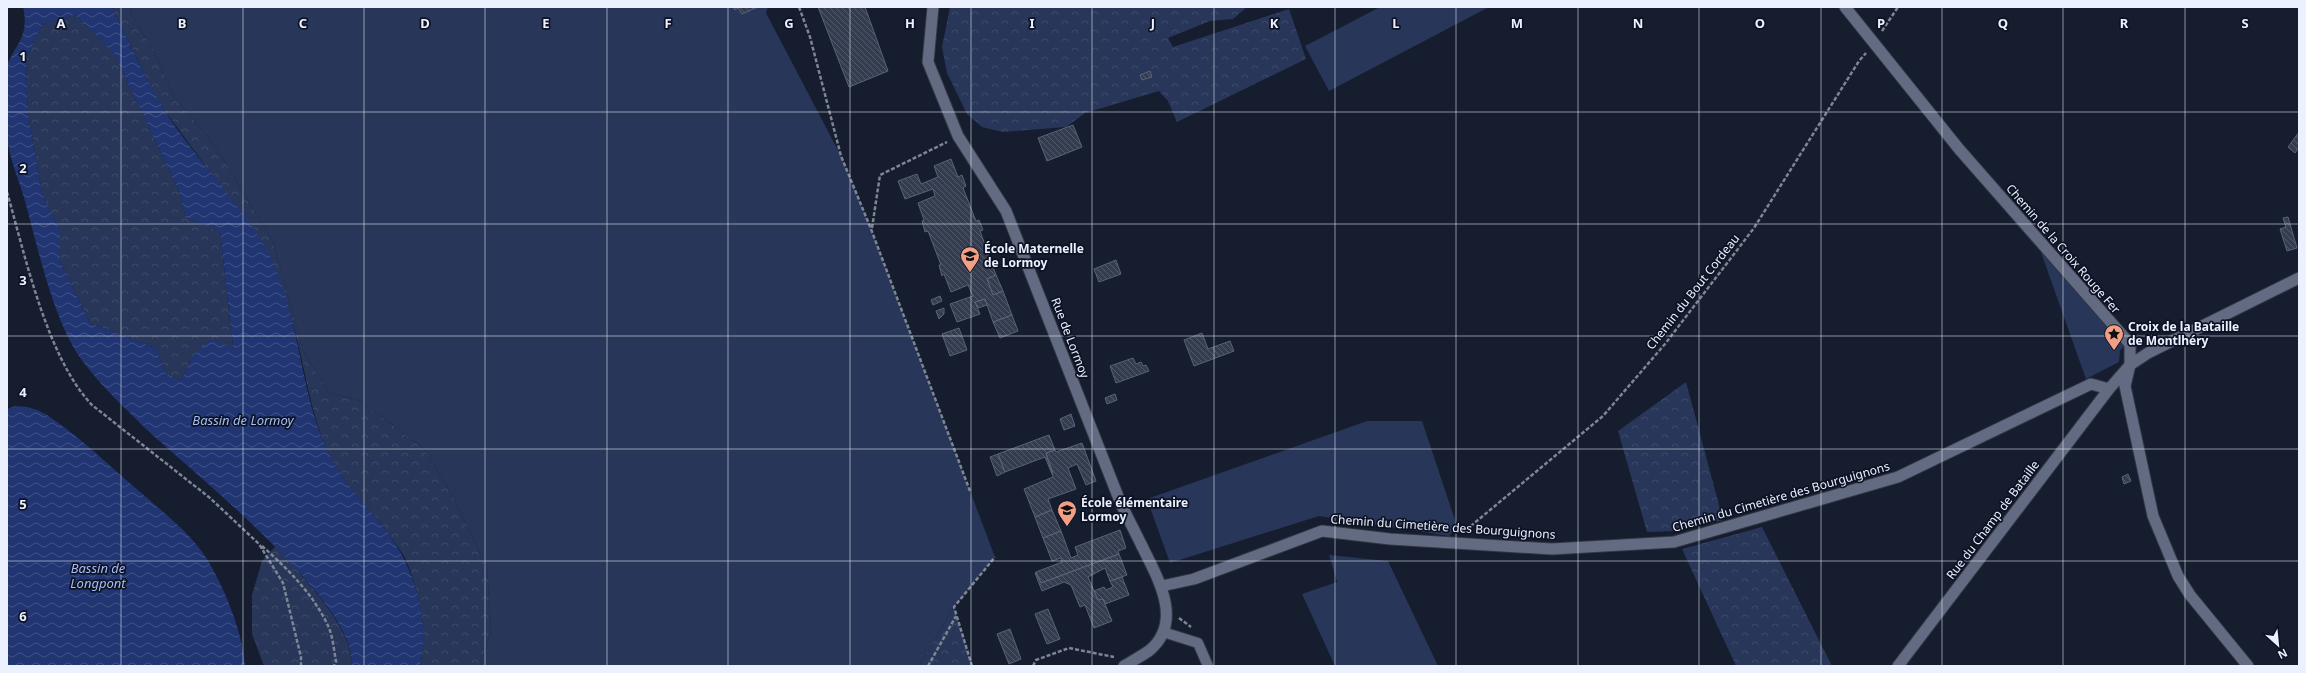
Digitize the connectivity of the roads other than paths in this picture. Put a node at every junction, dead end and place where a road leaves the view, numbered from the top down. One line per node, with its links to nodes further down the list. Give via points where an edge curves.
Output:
1 (933, 7): 6 (street, Rue de Lormoy, via 928,62 958,136 1006,211 1122,504)
2 (1845, 7): 4 (street, Chemin de la Croix Rouge Fer, via 1958,149 2130,344)
3 (2299, 278): 4 (street, via 2148,353)
4 (2130, 365): 5 (street, Rue du Champ de Bataille); 11 (street, Chemin de la Croix Rouge Fer, via 2125,386 2152,516 2186,589)
5 (2109, 389): 6 (street, Chemin du Cimetière des Bourguignons, via 2091,384 1898,477 1674,542 1552,549 1322,531 1194,579); 10 (street, Rue du Champ de Bataille)
6 (1162, 586): 7 (street, Rue de Lormoy, via 1167,622)
7 (1164, 632): 8 (street, via 1150,650); 9 (lane, via 1198,643)
8 (1128, 663)
9 (1208, 666)
10 (1898, 666)
11 (2248, 666)

